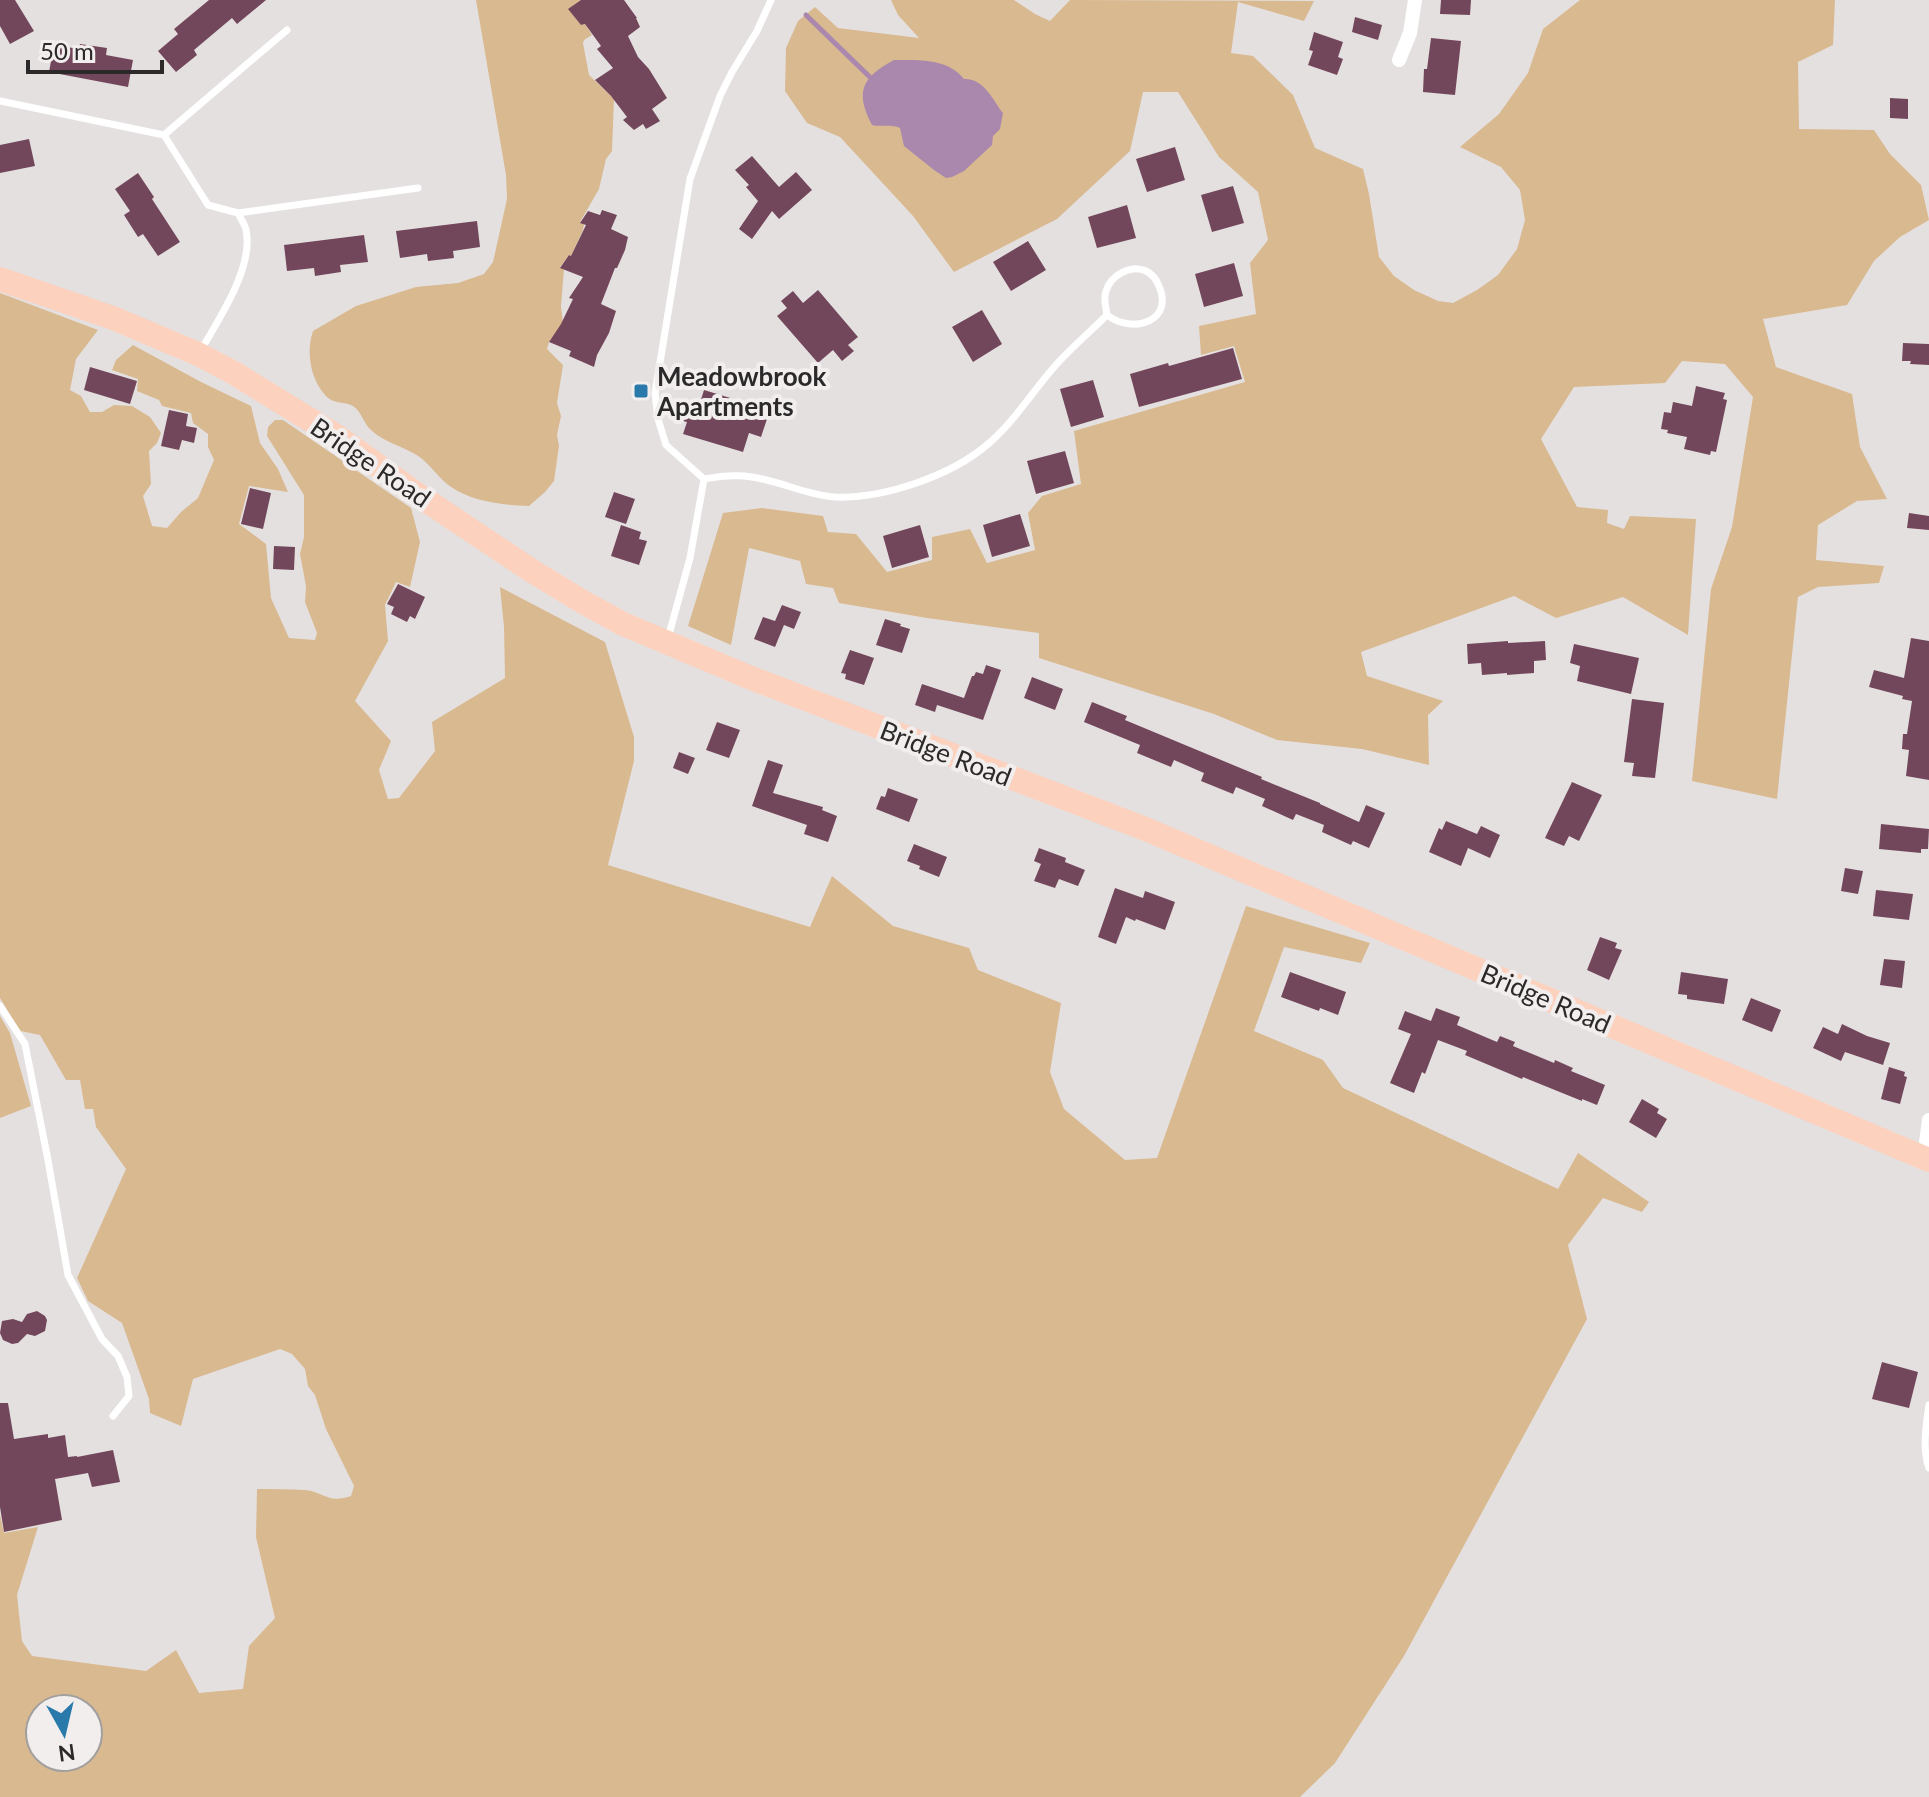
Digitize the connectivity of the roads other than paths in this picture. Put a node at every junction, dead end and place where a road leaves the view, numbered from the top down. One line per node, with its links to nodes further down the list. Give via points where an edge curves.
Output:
1 (771, 0): 12 (lane, via 720,96 690,179 655,393 666,445)
2 (1415, 0): 4 (street)
3 (287, 30): 6 (lane)
4 (1399, 60)
5 (0, 101): 6 (lane)
6 (164, 135): 8 (lane, via 208,205)
7 (418, 188): 8 (lane)
8 (238, 213): 11 (lane, via 247,252 239,280)
9 (0, 279): 11 (main road, Bridge Road)
10 (1107, 315): 10 (lane, via 1134,326 1154,317 1163,304 1155,278 1132,268 1118,275 1105,292); 12 (lane, via 987,445 923,480 834,497 751,477)
11 (198, 354): 13 (main road, Bridge Road, via 338,437 532,571)
12 (704, 479): 13 (lane, via 690,558)
13 (666, 643): 16 (main road, Bridge Road, via 1143,828)
14 (0, 1006): 18 (lane, via 25,1044 68,1275 127,1377 129,1396)
15 (1929, 1120): 16 (street)
16 (1927, 1159)
17 (1929, 1405): 19 (lane)
18 (113, 1416)
19 (1929, 1468)

